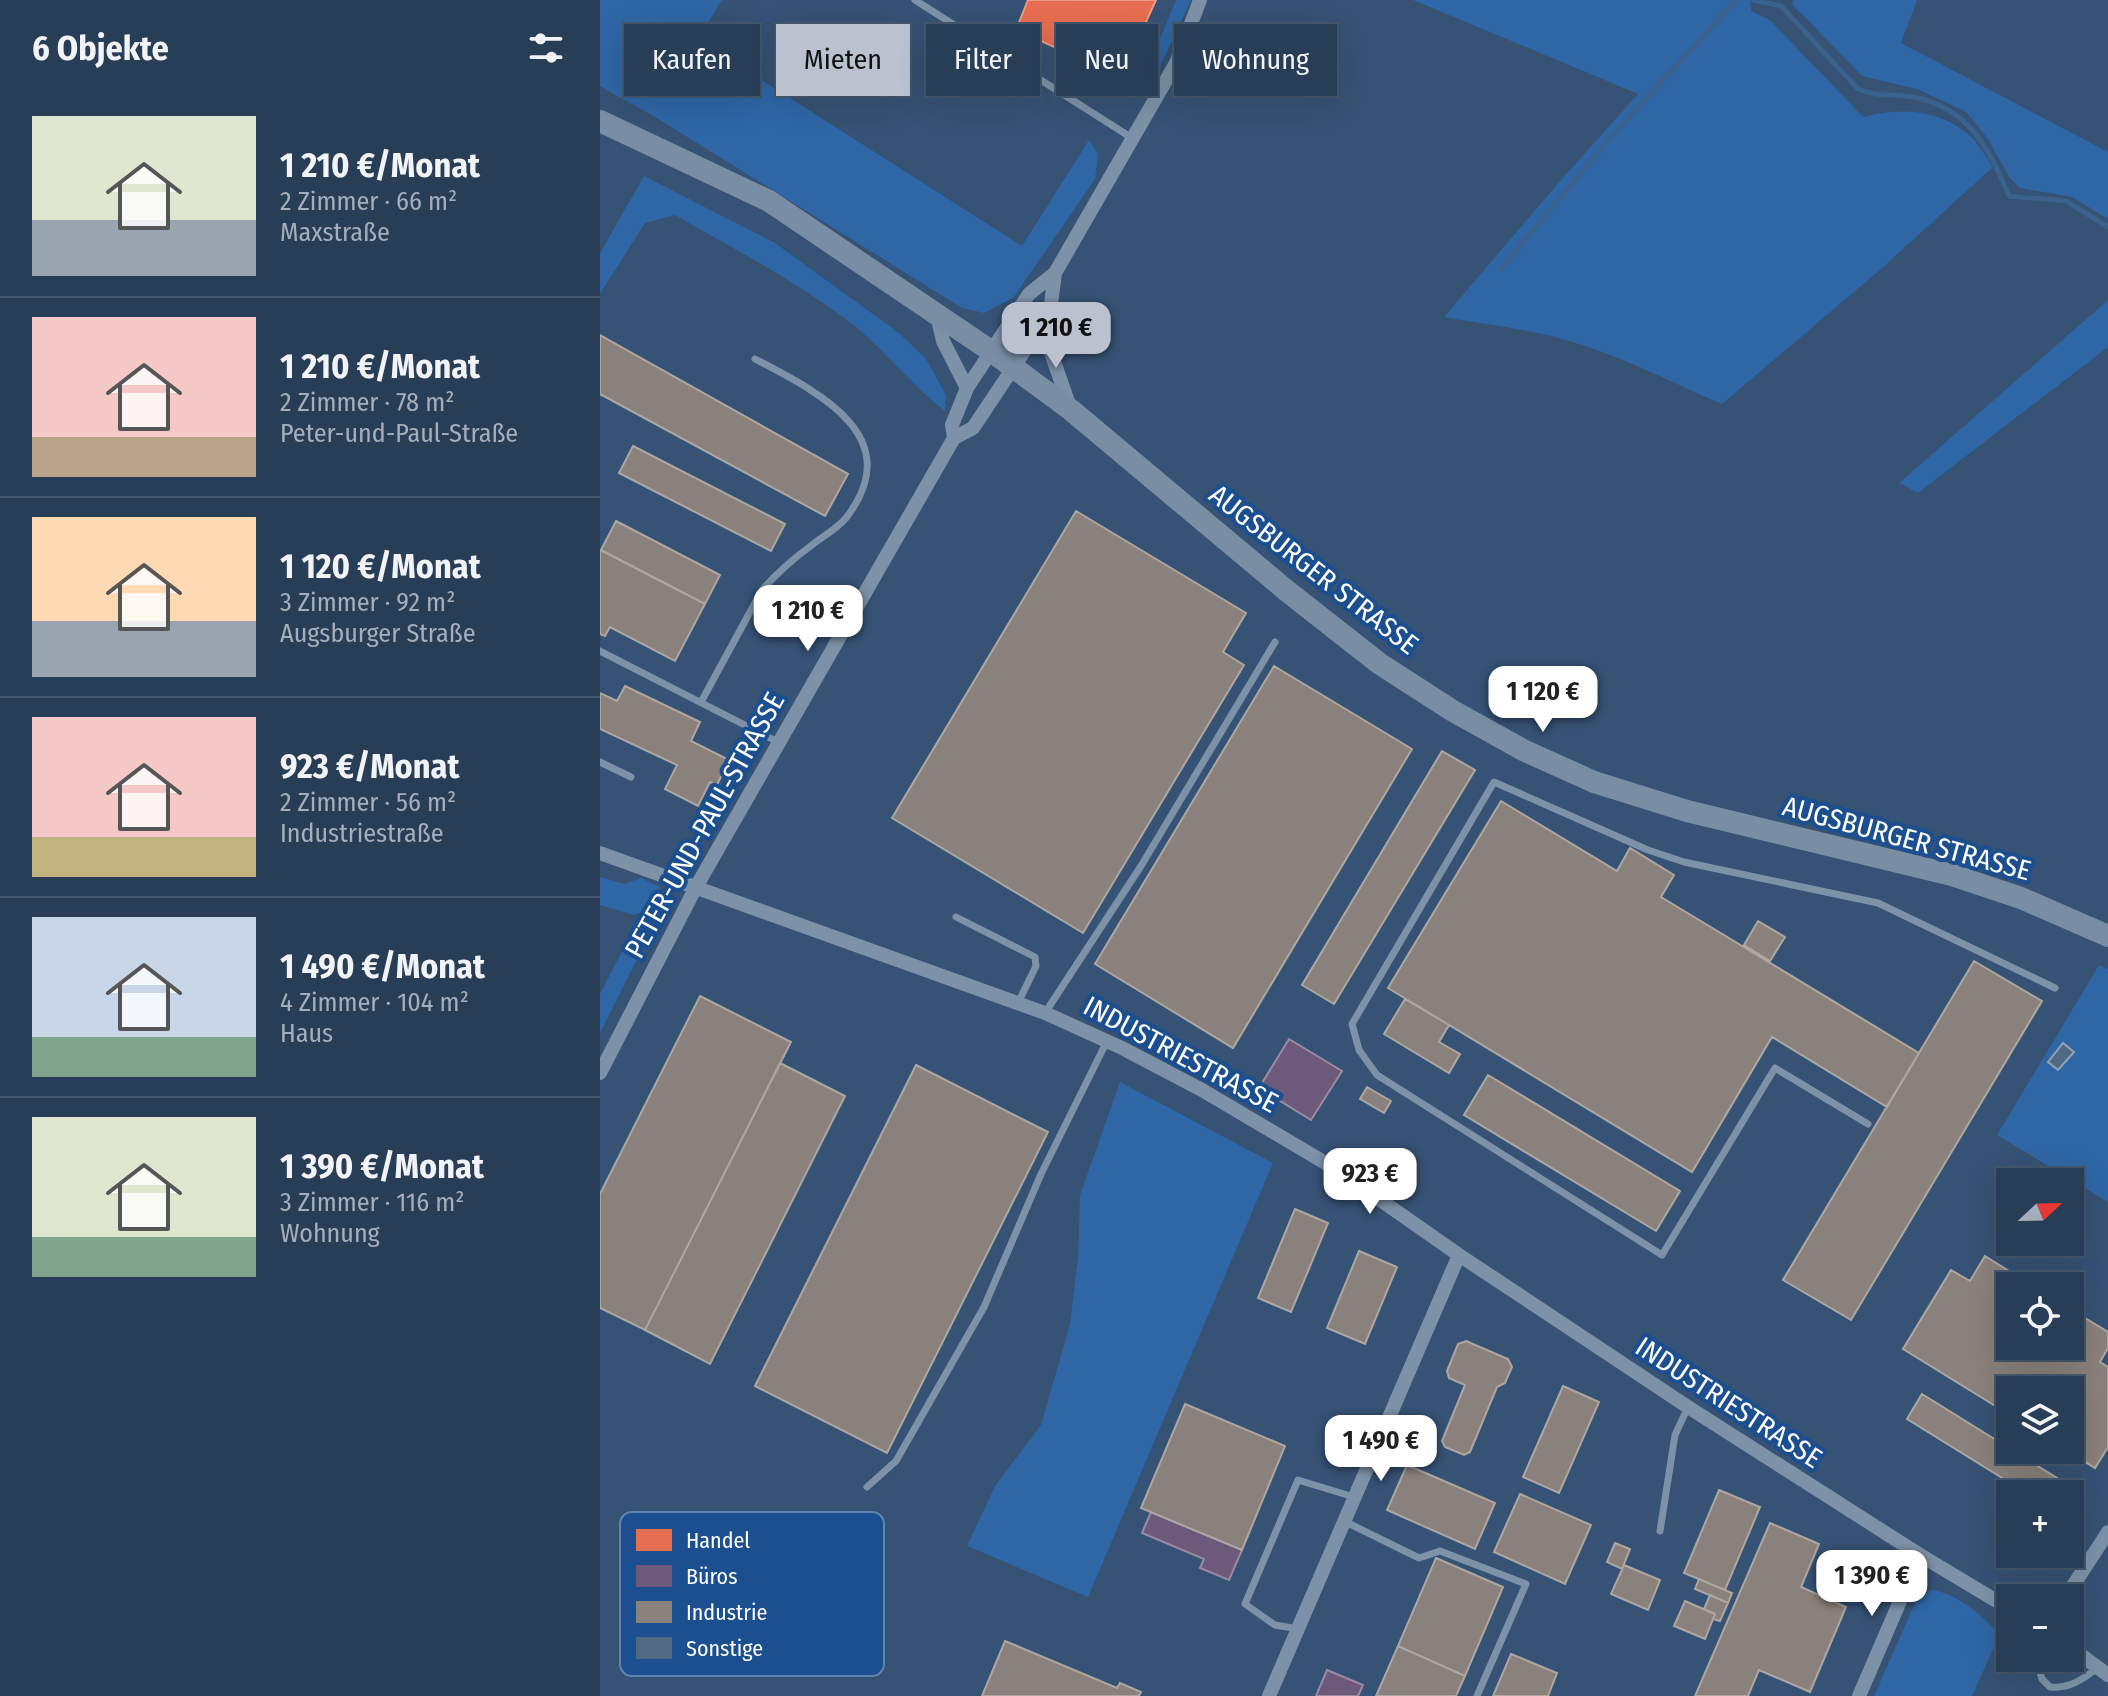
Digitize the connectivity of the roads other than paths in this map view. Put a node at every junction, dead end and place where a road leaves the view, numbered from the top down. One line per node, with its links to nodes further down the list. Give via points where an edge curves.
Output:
1 (915, 0): 4 (lane)
2 (1200, 0): 4 (street, via 1176,63)
3 (600, 121): 6 (main road, AUGSBURGER STRASSE, via 769,201)
4 (1133, 139): 5 (street)
5 (1055, 273): 7 (street); 8 (street, PETER-UND-PAUL-STRASSE, via 1029,294)
6 (937, 315): 8 (main road, AUGSBURGER STRASSE); 11 (street, via 943,341)
7 (1043, 323): 10 (street, PETER-UND-PAUL-STRASSE); 12 (street)
8 (991, 351): 10 (main road, AUGSBURGER STRASSE); 11 (street, PETER-UND-PAUL-STRASSE)
9 (755, 359): 16 (lane, via 812,388 841,411 865,449 868,472 845,519 762,590)
10 (1014, 367): 12 (main road, AUGSBURGER STRASSE); 13 (street, PETER-UND-PAUL-STRASSE, via 973,428)
11 (967, 388): 13 (street, PETER-UND-PAUL-STRASSE, via 952,425)
12 (1071, 410): 23 (main road, AUGSBURGER STRASSE, via 1380,664 1523,750 1594,782 1687,811 1952,875)
13 (954, 438): 17 (street, PETER-UND-PAUL-STRASSE)
14 (1275, 642): 26 (lane, via 1141,866)
15 (600, 651): 16 (lane)
16 (701, 702): 17 (lane)
17 (778, 742): 21 (street, PETER-UND-PAUL-STRASSE)
18 (600, 762): 19 (lane)
19 (631, 777)
20 (600, 853): 21 (street, INDUSTRIESTRASSE)
21 (696, 887): 25 (street, INDUSTRIESTRASSE); 28 (street, PETER-UND-PAUL-STRASSE)
22 (956, 917): 25 (lane, via 1035,957 1036,966)
23 (2108, 936)
24 (2055, 988): 29 (lane, via 1878,903 1684,862 1494,782 1352,1024 1359,1050 1377,1075 1662,1255 1775,1068)
25 (1018, 1003): 26 (street, INDUSTRIESTRASSE)
26 (1045, 1013): 27 (street, INDUSTRIESTRASSE)
27 (1107, 1041): 30 (street, INDUSTRIESTRASSE, via 1339,1171); 32 (lane, via 1041,1174 984,1307 896,1461)
28 (600, 1073)
29 (1868, 1124)
30 (1459, 1255): 31 (street, INDUSTRIESTRASSE); 33 (street)
31 (1688, 1407): 35 (lane, via 1675,1435); 37 (street, INDUSTRIESTRASSE)
32 (867, 1487)
33 (1354, 1497): 34 (street); 40 (lane, via 1298,1480 1245,1604 1275,1625)
34 (1344, 1521): 40 (street); 45 (lane, via 1419,1558 1440,1551 1526,1584)
35 (1660, 1531)
36 (2108, 1532): 38 (street)
37 (1920, 1555): 39 (street, INDUSTRIESTRASSE); 46 (street)
38 (2074, 1584)
39 (1996, 1601)
40 (1298, 1629): 44 (street)
41 (2084, 1657): 42 (street)
42 (2103, 1671): 43 (lane, via 2062,1688 2050,1687)
43 (2040, 1672)
44 (1269, 1696)
45 (1477, 1696)
46 (1859, 1696)

